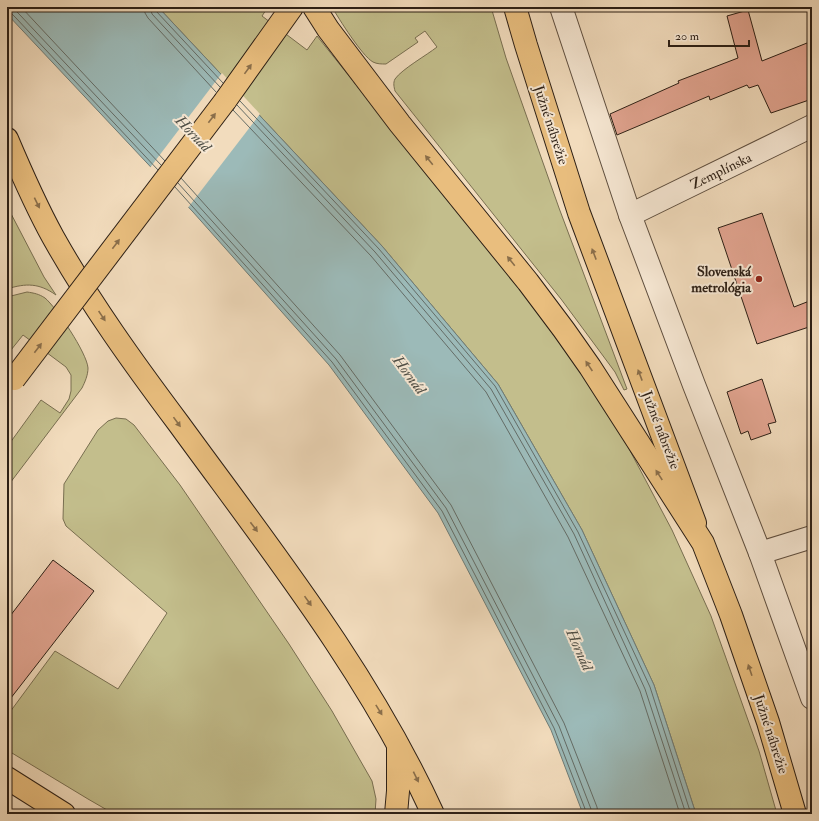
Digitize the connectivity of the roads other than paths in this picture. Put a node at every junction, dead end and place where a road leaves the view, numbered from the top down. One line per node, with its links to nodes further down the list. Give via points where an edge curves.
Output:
1 (292, 7): 8 (main road, one-way to 1, bridge, via 225,101)
2 (314, 7): 10 (main road, one-way to 2, via 564,330 400,124)
3 (515, 7): 10 (main road, Južné nábrežie, one-way to 3, via 579,213)
4 (560, 7): 7 (street)
5 (812, 126): 7 (street, Zemplínska)
6 (7, 139): 13 (main road, one-way to 13, via 53,236 92,301 134,364 286,569 352,667)
7 (630, 215): 11 (street)
8 (10, 383)
9 (812, 537): 11 (street)
10 (703, 543): 18 (main road, Južné nábrežie, one-way to 10, via 765,714)
11 (760, 553): 12 (street)
12 (812, 698)
13 (398, 743): 16 (main road); 17 (main road, one-way to 17)
14 (7, 778): 15 (main road)
15 (64, 814)
16 (396, 814)
17 (433, 814)
18 (795, 814)

